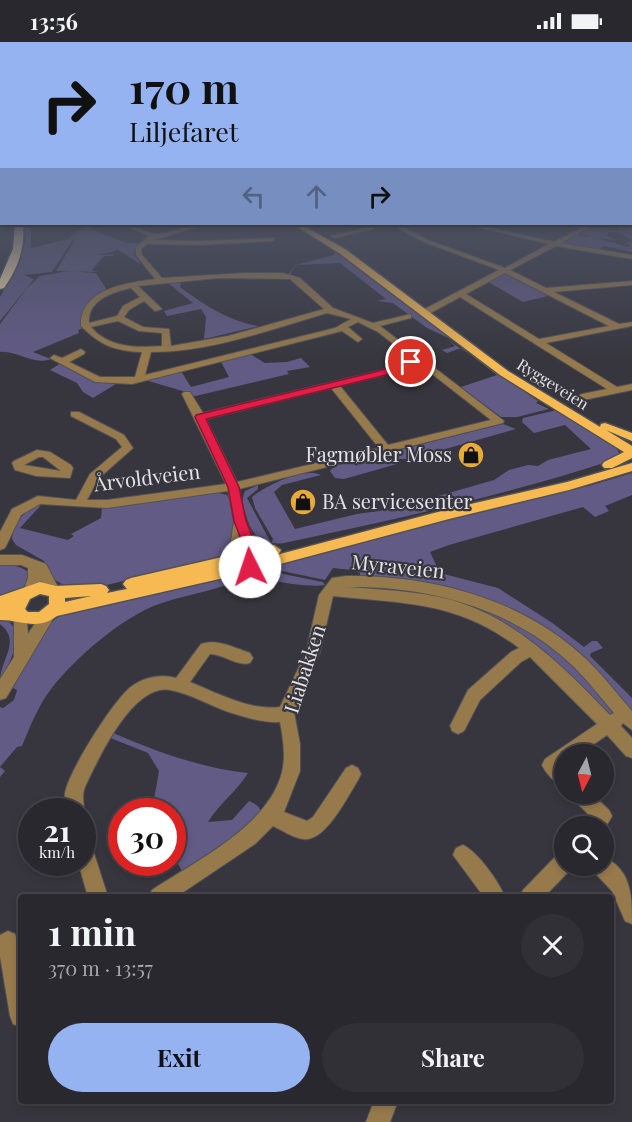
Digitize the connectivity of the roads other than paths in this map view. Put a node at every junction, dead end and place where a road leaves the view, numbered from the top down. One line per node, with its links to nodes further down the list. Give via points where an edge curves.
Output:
1 (13, 262): 10 (highway)
2 (146, 262): 7 (street)
3 (357, 262): 16 (main road, Ryggeveien)
4 (485, 262): 6 (street)
5 (520, 262): 6 (street)
6 (506, 270): 11 (street); 12 (street)
7 (160, 280): 9 (street); 15 (street, via 290,276)
8 (632, 283): 11 (street)
9 (133, 285): 13 (street); 22 (street, via 92,302 84,316)
10 (0, 286)
11 (548, 290): 23 (street)
12 (461, 294): 16 (street); 27 (street)
13 (145, 298): 14 (street); 18 (street, via 126,308)
14 (158, 309)
15 (330, 310): 19 (street); 28 (street)
16 (424, 313): 26 (main road, Ryggeveien)
17 (408, 316): 21 (street)
18 (120, 318): 22 (street); 28 (street, via 139,329 167,328)
19 (357, 319): 21 (street); 24 (street)
20 (632, 324): 23 (street)
21 (373, 325): 31 (street)
22 (85, 326): 29 (street, via 106,343)
23 (616, 326): 27 (street)
24 (344, 328): 25 (street); 32 (street)
25 (358, 339)
26 (461, 340): 40 (main road, Ryggeveien, via 604,425); 42 (main road, Ryggeveien, via 518,382)
27 (538, 342): 35 (street)
28 (167, 350): 29 (street)
29 (147, 351): 32 (street)
30 (81, 352): 32 (street, via 58,360 107,382)
31 (420, 359): 33 (street); 41 (street, Årvoldveien, via 500,421)
32 (139, 380)
33 (334, 385): 39 (street); 41 (street)
34 (632, 387): 35 (street)
35 (615, 390): 37 (street)
36 (187, 394): 39 (street)
37 (577, 400)
38 (75, 414): 45 (street, Årvoldveien, via 120,436 127,445 126,452 79,478)
39 (200, 417): 44 (street)
40 (632, 437)
41 (386, 450): 44 (street, Årvoldveien)
42 (632, 451): 50 (main road, via 600,469 552,483)
43 (632, 467): 50 (main road, via 569,486)
44 (233, 487): 45 (street, Årvoldveien); 46 (street)
45 (80, 504): 47 (street, Årvoldveien, via 38,500 27,504 12,518)
46 (240, 521): 49 (street); 50 (street)
47 (3, 541): 48 (street, Årvoldveien)
48 (7, 559): 51 (street, Årvoldveien)
49 (235, 560): 50 (main road); 53 (main road, via 98,591)
50 (252, 561): 56 (main road)
51 (34, 565): 53 (street, via 44,572); 54 (street, via 35,578)
52 (329, 590): 59 (street, Myraveien, via 456,607 485,620); 64 (street, Liabakken, via 313,652); 65 (street, Myraveien, via 337,582 397,585 461,595 494,606 530,624 560,646)
53 (54, 591): 54 (main road, via 40,588); 56 (main road, via 58,601)
54 (27, 593): 55 (main road); 58 (main road, via 17,606)
55 (0, 602)
56 (50, 613): 58 (main road, via 34,619); 60 (street)
57 (0, 614): 58 (main road)
58 (19, 615): 60 (street)
59 (529, 650): 66 (street, Myraveien, via 573,686); 67 (street, via 474,695)
60 (21, 657): 63 (street)
61 (245, 658): 62 (street, via 206,648)
62 (181, 684): 64 (street, via 247,710 271,715); 71 (street, via 152,682 136,690 74,792)
63 (0, 693)
64 (286, 712): 72 (street, Liabakken, via 292,744 291,771)
65 (629, 719): 66 (street)
66 (610, 724): 68 (street); 69 (street, Myraveien)
67 (458, 726)
68 (581, 744)
69 (632, 750)
70 (352, 774): 72 (street, via 310,830)
71 (75, 798)
72 (271, 815): 78 (street, Liabakken, via 248,837)
73 (463, 855): 79 (street)
74 (554, 872): 80 (street)
75 (92, 876): 77 (street)
76 (611, 876): 81 (street)
77 (97, 894)
78 (163, 894)
79 (493, 894)
80 (533, 894)
81 (632, 914)
82 (8, 942): 83 (street)
83 (18, 999)
84 (385, 1104): 85 (street)
85 (378, 1122)

